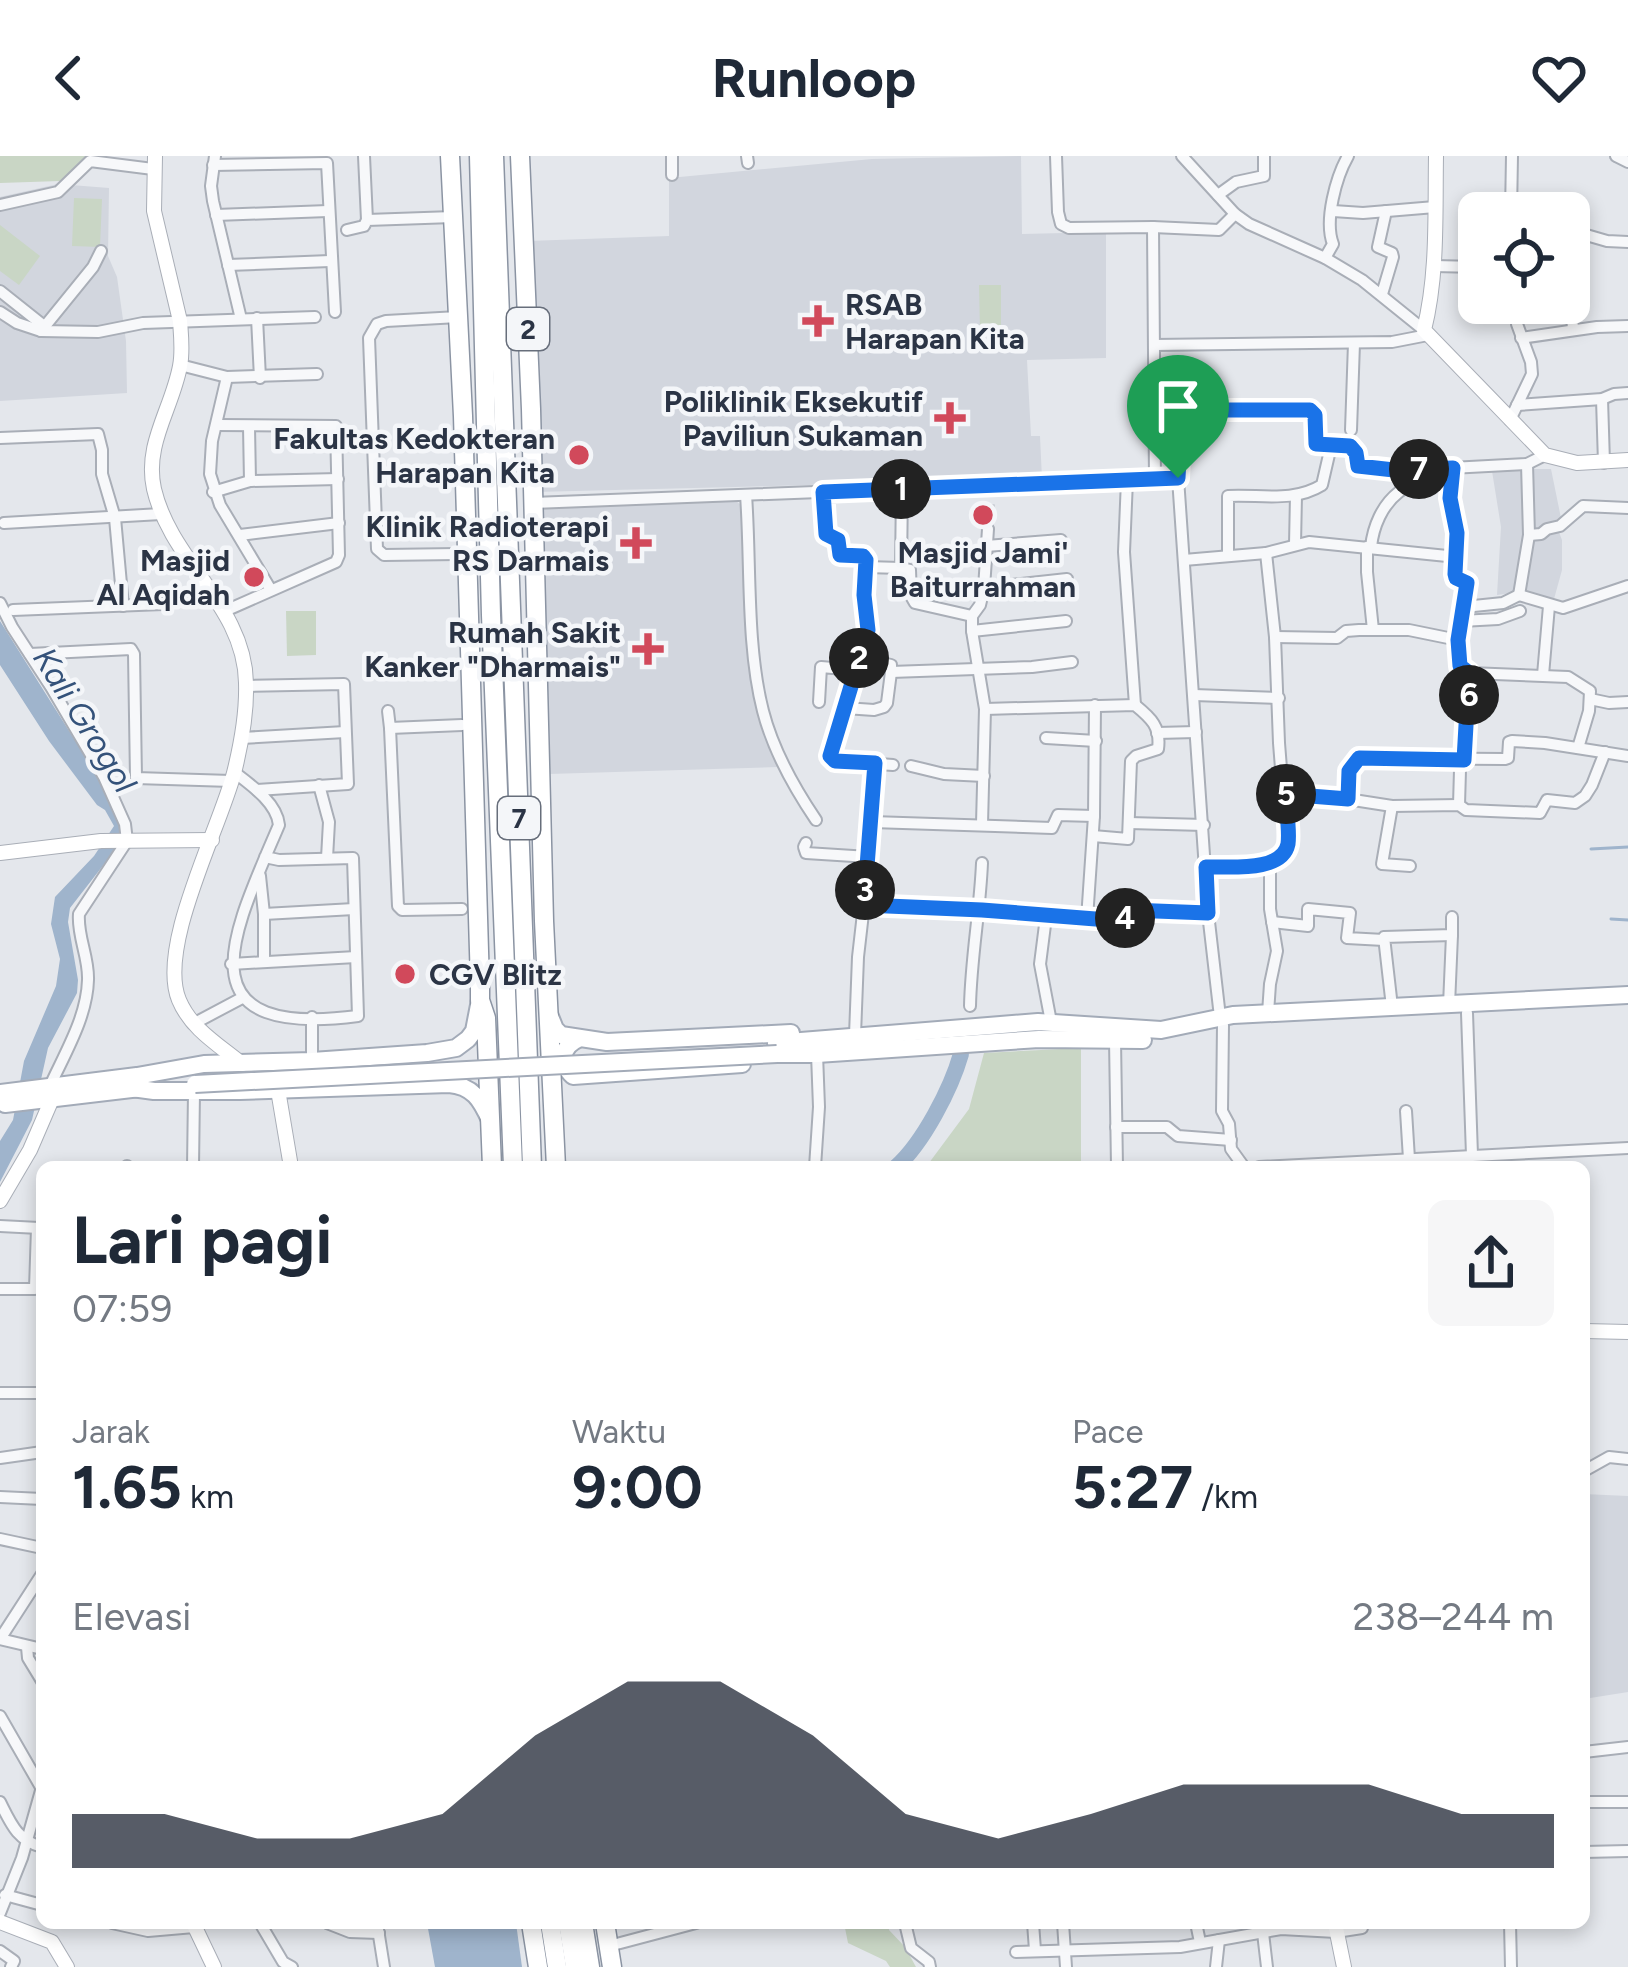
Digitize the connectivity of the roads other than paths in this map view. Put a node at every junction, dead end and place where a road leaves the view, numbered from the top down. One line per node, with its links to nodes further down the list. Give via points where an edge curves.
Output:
1 (364, 156): 30 (street)
2 (450, 156): 29 (highway)
3 (467, 156): 44 (highway)
4 (479, 156): 35 (highway, 7)
5 (494, 156): 35 (highway, 7)
6 (507, 156): 47 (highway, via 510,278)
7 (520, 156): 94 (highway, 2)
8 (672, 156): 19 (street)
9 (1056, 156): 31 (street, via 1061,224)
10 (1182, 156): 21 (street)
11 (1264, 156): 21 (street, via 1264,176)
12 (1348, 156): 25 (street)
13 (1436, 156): 23 (street)
14 (1512, 156): 20 (street)
15 (1616, 156): 17 (street)
16 (214, 160): 24 (street, via 327,163); 28 (street)
17 (1628, 162)
18 (154, 163): 22 (street, via 89,161 58,192); 52 (street, via 157,230)
19 (673, 175)
20 (1511, 192)
21 (1218, 195): 27 (street)
22 (0, 205)
23 (1436, 207): 26 (street); 40 (street)
24 (328, 211): 28 (street); 38 (street)
25 (1333, 211): 26 (street); 37 (street, via 1334,244)
26 (1387, 211): 43 (street, via 1378,247 1393,257)
27 (1235, 214): 31 (street, via 1219,230); 37 (street)
28 (216, 215): 39 (street)
29 (453, 217): 30 (street); 49 (highway)
30 (367, 220): 32 (street)
31 (1153, 227): 61 (street)
32 (346, 230)
33 (1590, 236): 34 (street)
34 (1628, 242)
35 (490, 246): 44 (highway, 7); 47 (highway, 7)
36 (101, 250): 56 (street)
37 (1325, 258): 43 (street)
38 (330, 261): 39 (street); 45 (street)
39 (228, 265): 51 (street)
40 (1434, 266): 41 (street); 58 (street)
41 (1458, 267)
42 (0, 291): 56 (street)
43 (1382, 294): 58 (street)
44 (482, 301): 161 (highway, 7)
45 (335, 312)
46 (0, 313): 56 (street)
47 (502, 314): 80 (highway, 7)
48 (315, 317): 50 (street)
49 (458, 317): 69 (highway); 108 (street, via 386,321 369,338 377,549)
50 (257, 318): 51 (street); 65 (street)
51 (241, 319): 52 (street)
52 (180, 321): 56 (street, via 98,332); 62 (street)
53 (1519, 324): 59 (street)
54 (1573, 324): 57 (street)
55 (1628, 326): 57 (street)
56 (42, 328)
57 (1574, 331): 59 (street)
58 (1426, 332): 60 (street); 68 (street)
59 (1521, 338): 68 (street, via 1532,374)
60 (1354, 343): 61 (street); 72 (street)
61 (1154, 345): 84 (street)
62 (180, 365): 64 (street); 96 (street, via 153,447)
63 (317, 374): 65 (street)
64 (227, 377): 65 (street); 70 (street)
65 (260, 378)
66 (1628, 393): 67 (street)
67 (1602, 399): 68 (street); 77 (street)
68 (1513, 413): 75 (street)
69 (463, 416): 108 (highway, via 454,437); 132 (highway)
70 (218, 425): 71 (street); 89 (street)
71 (249, 427): 83 (street, via 337,426); 86 (street)
72 (1351, 430)
73 (0, 438): 97 (street, via 98,434)
74 (1331, 446): 81 (street, via 1350,446 1364,469); 82 (street, via 1316,444 1310,410 1187,412); 92 (street, via 1320,488)
75 (1545, 455): 77 (street); 78 (street)
76 (1628, 460): 77 (street)
77 (1604, 463)
78 (1527, 464): 79 (street); 102 (street)
79 (1453, 468): 81 (street); 110 (street)
80 (506, 469): 152 (highway, via 521,534); 161 (highway, 7)
81 (1420, 469): 106 (street, via 1379,518)
82 (1178, 478): 84 (street); 111 (street)
83 (338, 479): 86 (street); 99 (street)
84 (1155, 479): 85 (street)
85 (1127, 480): 87 (street); 148 (street)
86 (250, 481): 89 (street)
87 (989, 485): 88 (street); 93 (street)
88 (902, 489): 90 (street); 113 (street)
89 (213, 491): 101 (street)
90 (823, 492): 91 (street); 112 (street, via 826,534 838,540 840,555 863,556)
91 (746, 495): 94 (street); 180 (street, via 763,712)
92 (1296, 495): 104 (street); 109 (street, via 1228,496)
93 (990, 501)
94 (533, 503): 152 (highway, 2)
95 (1628, 508): 102 (street, via 1583,506 1560,526)
96 (161, 514): 97 (street); 124 (street)
97 (116, 518): 98 (street); 121 (street)
98 (4, 523)
99 (339, 523): 101 (street); 117 (street, via 336,562)
100 (988, 529): 105 (street)
101 (240, 535): 117 (street)
102 (1529, 535): 118 (street)
103 (1060, 540): 105 (street)
104 (1295, 545): 106 (street); 107 (street)
105 (986, 546): 116 (street)
106 (1369, 547): 110 (street); 129 (street)
107 (1265, 553): 109 (street); 131 (street)
108 (457, 554): 132 (highway)
109 (1228, 556): 111 (street)
110 (1456, 557): 126 (street, via 1456,578 1467,583)
111 (1184, 560): 142 (street)
112 (866, 567): 113 (street); 136 (street, via 868,630)
113 (901, 568): 127 (street, via 910,570 915,603)
114 (1067, 579): 116 (street)
115 (1628, 586): 122 (street, via 1568,608)
116 (984, 587): 127 (street)
117 (271, 590): 124 (street)
118 (1520, 596): 122 (street); 126 (street)
119 (0, 603): 134 (street)
120 (163, 604): 121 (street)
121 (123, 606): 123 (street)
122 (1549, 606): 140 (street)
123 (14, 610)
124 (225, 611): 141 (street)
125 (1520, 611): 126 (street, via 1498,619)
126 (1462, 614): 133 (street)
127 (972, 616): 130 (street)
128 (1066, 621): 130 (street)
129 (1373, 630): 131 (street); 133 (street)
130 (972, 631): 137 (street)
131 (1276, 637): 143 (street)
132 (465, 640): 153 (highway); 203 (highway)
133 (1458, 640): 139 (street, via 1460,666)
134 (30, 654): 169 (street, via 131,649 136,778); 187 (street, via 104,777)
135 (1072, 662): 137 (street)
136 (857, 664): 138 (street, via 891,665); 146 (street, via 821,667); 149 (street)
137 (980, 669): 138 (street); 150 (street)
138 (891, 672): 149 (street, via 884,707)
139 (1469, 673): 140 (street); 165 (street)
140 (1543, 675): 144 (street, via 1568,677)
141 (247, 686): 155 (street, via 344,684); 158 (street)
142 (1194, 695): 143 (street); 156 (street)
143 (1279, 698): 174 (street)
144 (1590, 699): 145 (street); 162 (street)
145 (1628, 701)
146 (819, 702)
147 (1095, 705): 148 (street); 150 (street); 160 (street)
148 (1135, 705): 157 (street)
149 (845, 708): 166 (street, via 831,759)
150 (987, 709): 170 (street)
151 (388, 711): 154 (street)
152 (537, 711): 218 (highway, 2)
153 (462, 725): 154 (street); 203 (highway)
154 (390, 728): 203 (street, via 398,906)
155 (345, 732): 158 (street); 171 (street, via 348,784)
156 (1196, 732): 157 (street); 184 (street)
157 (1157, 733): 183 (street, via 1158,749 1131,760)
158 (241, 737): 169 (street)
159 (1046, 738): 160 (street)
160 (1096, 741): 178 (street)
161 (506, 745): 251 (highway, 7); 252 (highway, 7)
162 (1578, 748): 163 (street); 165 (street, via 1510,741 1507,759)
163 (1605, 752): 164 (street); 176 (street, via 1576,803 1546,800 1540,813)
164 (1628, 755)
165 (1464, 760): 175 (street, via 1359,758 1349,771); 176 (street)
166 (875, 763): 167 (street); 181 (street)
167 (893, 765)
168 (911, 766): 170 (street)
169 (233, 776): 173 (street); 186 (street)
170 (984, 776): 182 (street)
171 (319, 785): 172 (street); 192 (street)
172 (289, 787): 173 (street); 179 (street)
173 (257, 790): 179 (street)
174 (1285, 794): 175 (street); 194 (street, via 1288,844)
175 (1348, 799): 177 (street)
176 (1460, 805): 177 (street)
177 (1392, 806): 195 (street, via 1382,864)
178 (1094, 816): 182 (street, via 1058,815 1052,828); 185 (street)
179 (279, 818): 190 (street)
180 (815, 820)
181 (872, 822): 182 (street); 191 (street)
182 (982, 824)
183 (1130, 824): 184 (street); 185 (street, via 1127,839)
184 (1204, 825): 196 (street)
185 (1093, 836): 206 (street)
186 (212, 840): 187 (street); 224 (street, via 174,968 176,991)
187 (125, 841): 189 (street); 238 (street, via 80,914 87,995)
188 (806, 843): 191 (street, via 806,853)
189 (0, 853)
190 (265, 857): 192 (street); 197 (street)
191 (869, 857): 198 (street)
192 (327, 858): 199 (street, via 353,858)
193 (982, 863): 200 (street)
194 (1270, 865): 196 (street); 207 (street)
195 (1410, 866)
196 (1206, 867): 201 (street)
197 (260, 873): 202 (street); 212 (street)
198 (864, 905): 200 (street); 225 (street)
199 (354, 909): 202 (street); 210 (street)
200 (980, 910): 204 (street); 216 (street)
201 (1208, 913): 206 (street, via 1130,910 1121,921); 222 (street)
202 (264, 914): 211 (street)
203 (470, 914): 215 (highway)
204 (1046, 916): 206 (street); 223 (street, via 1040,964)
205 (1451, 917): 208 (street)
206 (1087, 919)
207 (1272, 922): 209 (street, via 1308,926 1308,909 1350,913 1347,938); 220 (street, via 1277,961)
208 (1452, 934): 209 (street); 219 (street)
209 (1384, 940): 217 (street)
210 (356, 957): 211 (street); 221 (street, via 358,1016)
211 (264, 961): 212 (street)
212 (231, 964): 213 (street)
213 (242, 998): 221 (street, via 268,1014); 224 (street)
214 (1628, 999): 219 (main road)
215 (480, 1000): 230 (main road, via 468,1040); 242 (highway)
216 (970, 1006)
217 (1392, 1007): 219 (main road); 220 (main road)
218 (548, 1008): 227 (main road, via 557,1033); 240 (highway, 2)
219 (1458, 1009): 222 (main road); 246 (street, via 1470,1035)
220 (1268, 1013): 222 (main road)
221 (312, 1017): 232 (street)
222 (1221, 1021): 223 (main road, via 1161,1030); 228 (main road, via 1162,1038); 244 (street, via 1222,1111)
223 (1051, 1022): 225 (main road)
224 (197, 1028): 233 (street); 235 (street)
225 (855, 1035): 226 (main road)
226 (827, 1037): 227 (main road); 229 (main road)
227 (578, 1040): 234 (main road, via 563,1056 567,1070)
228 (1115, 1040): 231 (main road); 243 (street)
229 (776, 1049): 231 (main road); 235 (main road, bridge)
230 (433, 1052): 232 (main road); 236 (main road, via 445,1071)
231 (814, 1058): 234 (main road); 254 (street)
232 (312, 1061): 233 (main road)
233 (242, 1064): 235 (main road)
234 (581, 1075): 240 (main road)
235 (197, 1078): 237 (main road); 238 (main road); 248 (street)
236 (437, 1084): 237 (main road); 242 (main road, via 471,1090)
237 (278, 1090): 249 (street)
238 (48, 1093): 239 (main road); 258 (street, via 30,1150)
239 (6, 1098)
240 (554, 1109): 253 (highway, 2)
241 (1406, 1111): 247 (street)
242 (490, 1120): 250 (highway)
243 (1116, 1127): 244 (street); 255 (street)
244 (1231, 1140): 256 (street)
245 (1628, 1148): 246 (street)
246 (1472, 1155): 247 (street)
247 (1408, 1159): 257 (street)
248 (193, 1161)
249 (290, 1161)
250 (492, 1161)
251 (513, 1161)
252 (532, 1161)
253 (556, 1161)
254 (814, 1161)
255 (1117, 1161)
256 (1240, 1161)
257 (1370, 1161)
258 (0, 1201)
259 (0, 1226): 260 (street)
260 (36, 1228)
261 (36, 1277): 262 (street, via 35,1289)
262 (0, 1292): 263 (street)
263 (36, 1293)
264 (1590, 1331): 265 (street)
265 (1628, 1331)
266 (0, 1393): 267 (street)
267 (36, 1393)
268 (36, 1453): 269 (street)
269 (0, 1458)
270 (1628, 1459): 271 (street, via 1609,1457)
271 (1590, 1468)
272 (0, 1497): 273 (street)
273 (36, 1499)
274 (0, 1539): 275 (street)
275 (36, 1547)
276 (36, 1591): 278 (street)
277 (0, 1605): 278 (street)
278 (16, 1613): 279 (street)
279 (0, 1639): 280 (street)
280 (27, 1647): 281 (street); 282 (street)
281 (36, 1648)
282 (36, 1671)
283 (0, 1716): 286 (street)
284 (1628, 1747): 285 (street)
285 (1590, 1751)
286 (36, 1779)
287 (0, 1802): 291 (street)
288 (1590, 1802): 289 (street)
289 (1628, 1802)
290 (36, 1809): 291 (street)
291 (26, 1843): 292 (street); 295 (street)
292 (36, 1846)
293 (1628, 1851): 294 (street)
294 (1590, 1852)
295 (3, 1894): 296 (street); 297 (street)
296 (36, 1902)
297 (0, 1917): 323 (street, via 52,1942)
298 (196, 1929): 324 (street)
299 (264, 1929): 325 (street)
300 (378, 1929): 326 (street)
301 (531, 1929): 327 (highway)
302 (551, 1929): 328 (highway)
303 (569, 1929): 329 (highway)
304 (584, 1929): 330 (highway)
305 (606, 1929): 317 (highway)
306 (673, 1929): 317 (street)
307 (906, 1929): 332 (street, via 911,1948)
308 (1033, 1929): 320 (street)
309 (1063, 1929): 318 (street)
310 (1197, 1929): 316 (street)
311 (1281, 1929): 314 (street)
312 (1336, 1929): 336 (street)
313 (1510, 1929): 337 (street)
314 (1263, 1933): 315 (street); 335 (street)
315 (1219, 1940): 316 (street); 334 (street)
316 (1199, 1942): 318 (street)
317 (609, 1946): 331 (highway)
318 (1064, 1950): 320 (street); 333 (street)
319 (0, 1951): 322 (street, via 14,1960)
320 (1035, 1951): 321 (street)
321 (1016, 1952)
322 (11, 1967)
323 (67, 1967)
324 (214, 1967)
325 (292, 1967)
326 (384, 1967)
327 (538, 1967)
328 (557, 1967)
329 (575, 1967)
330 (590, 1967)
331 (613, 1967)
332 (930, 1967)
333 (1066, 1967)
334 (1216, 1967)
335 (1268, 1967)
336 (1344, 1967)
337 (1511, 1967)

